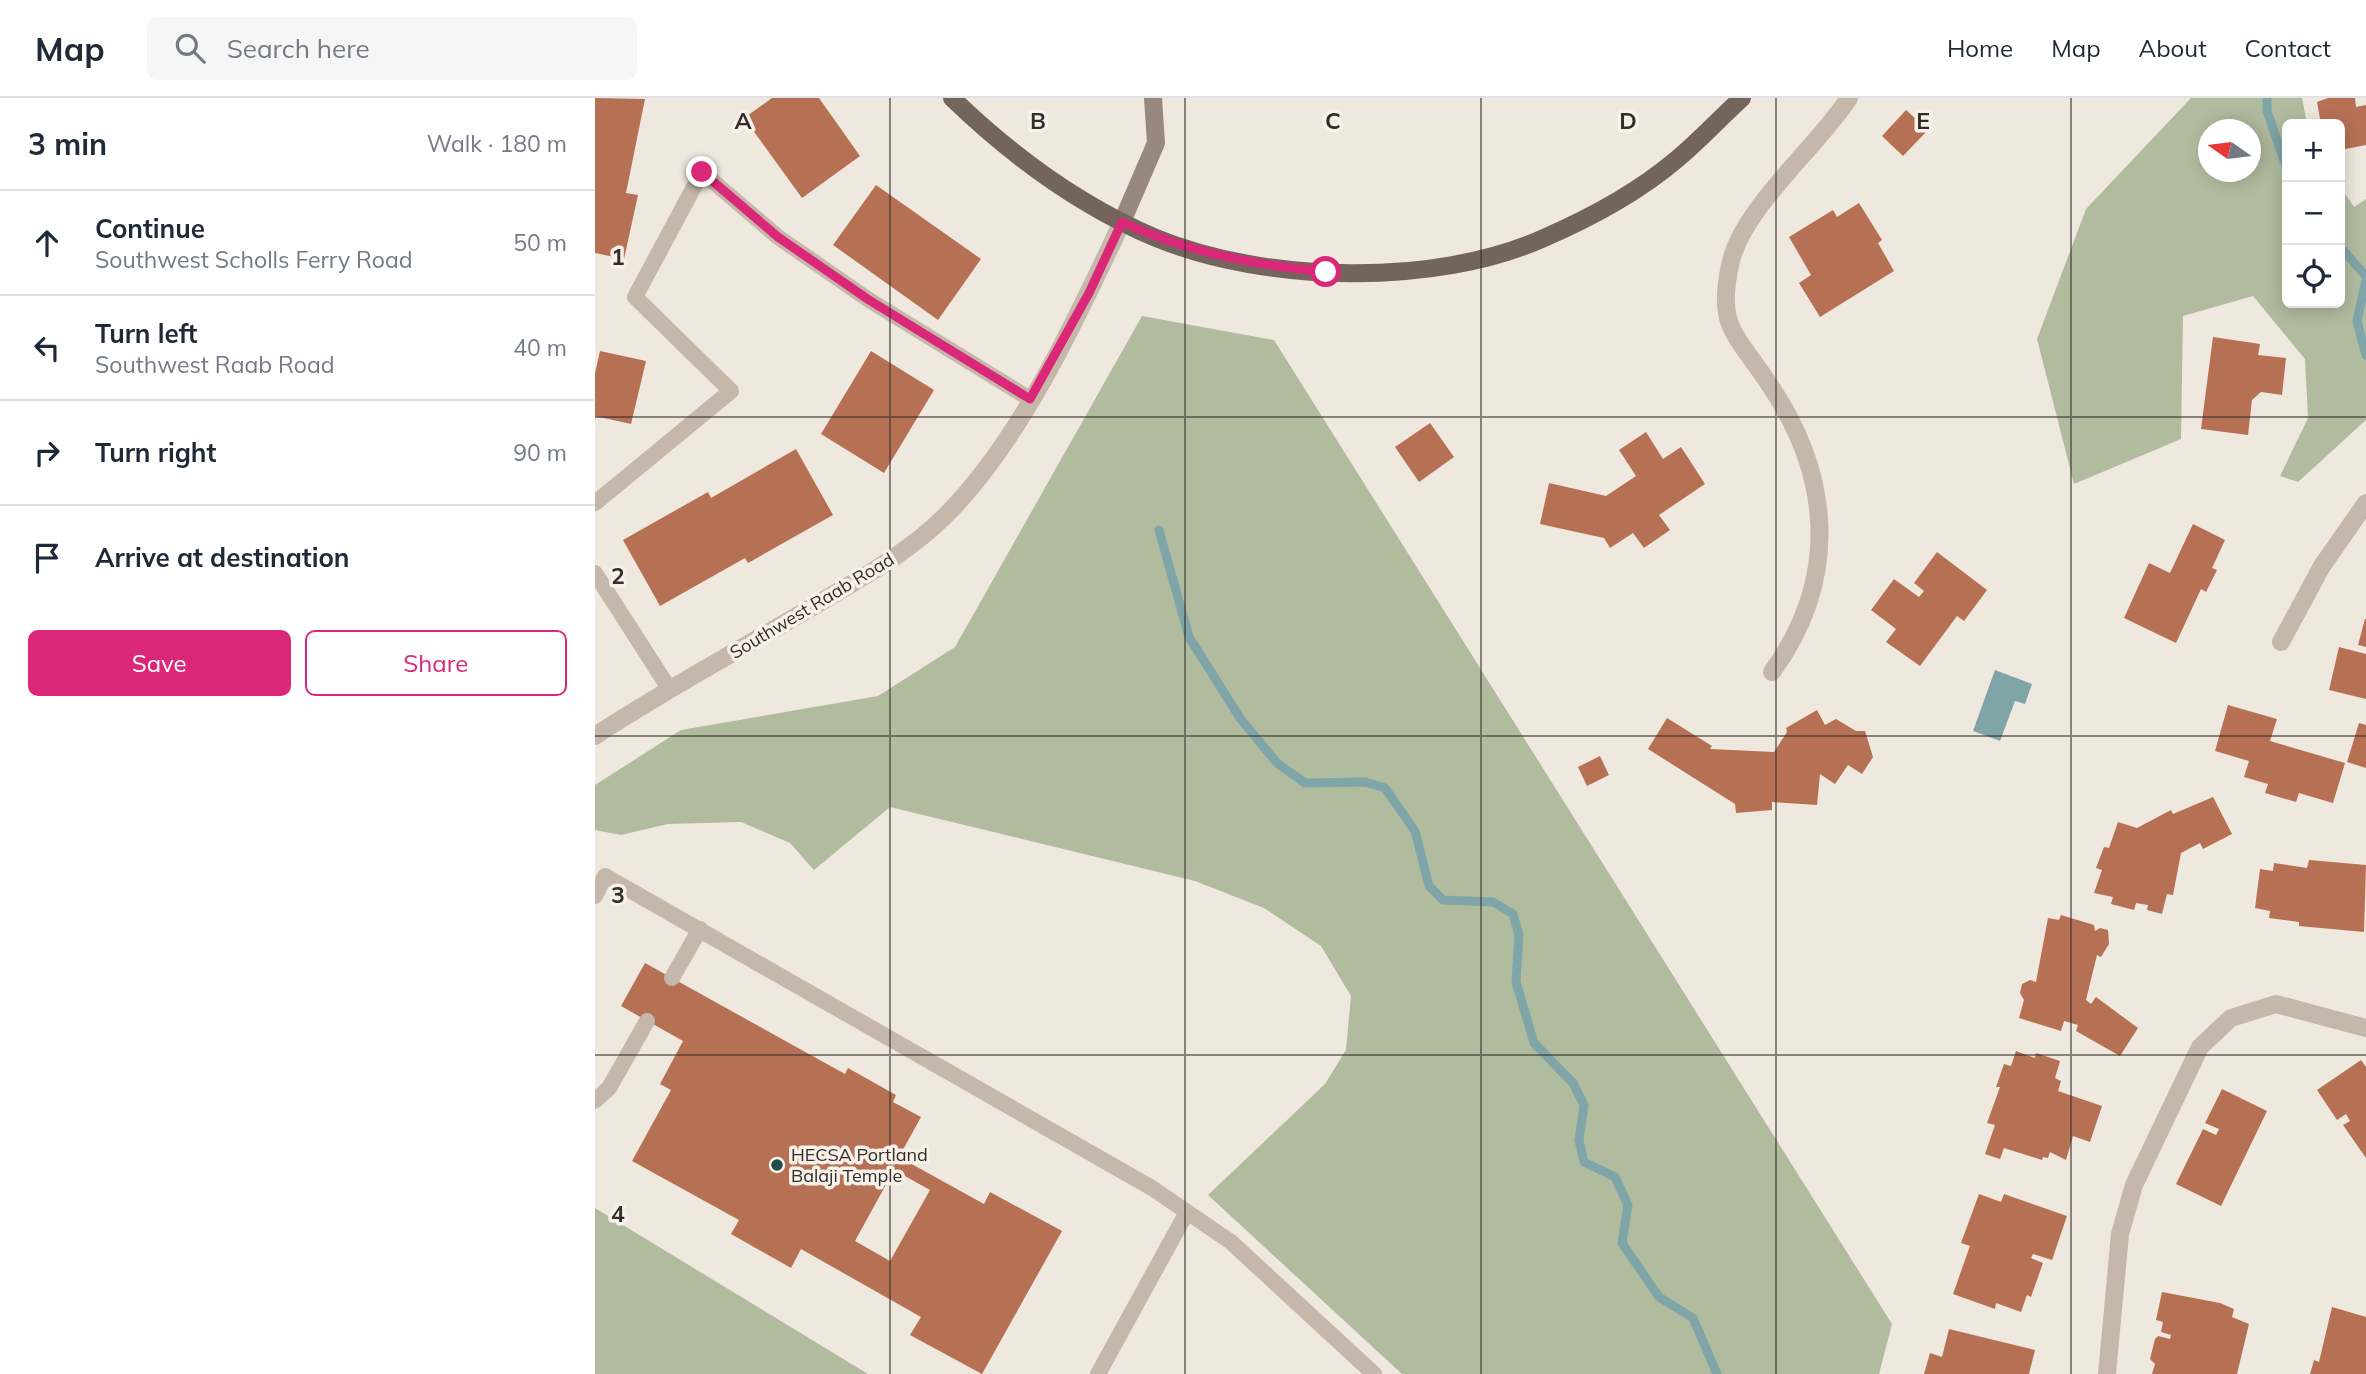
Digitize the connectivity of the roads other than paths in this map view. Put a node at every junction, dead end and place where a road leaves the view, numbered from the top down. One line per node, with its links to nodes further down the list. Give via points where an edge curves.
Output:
1 (952, 98): 5 (main road, via 1000,144 1050,182)
2 (1153, 98): 5 (main road, via 1156,143)
3 (1742, 98): 5 (main road, via 1677,160 1646,182 1541,240 1468,262 1391,274 1299,269 1179,247)
4 (1849, 98): 11 (street, via 1745,228 1731,258 1726,292 1728,321 1800,440 1817,495 1820,559 1814,592 1793,642)
5 (1122, 222): 6 (street, Southwest Raab Road)
6 (1030, 399): 7 (lane, via 869,300 778,237 702,172 635,297 731,391); 12 (street, Southwest Raab Road, via 975,485 891,560)
7 (595, 503)
8 (2366, 503): 10 (street, via 2322,566)
9 (595, 573): 12 (lane)
10 (2281, 642)
11 (1772, 672)
12 (670, 690): 13 (street, Southwest Raab Road)
13 (595, 736)
14 (595, 896): 15 (lane, via 605,876)
15 (700, 929): 16 (lane); 20 (lane)
16 (672, 978)
17 (647, 1021): 19 (lane, via 609,1088)
18 (2366, 1028): 23 (street, via 2276,1003 2231,1018 2200,1047 2127,1209 2120,1234)
19 (595, 1101)
20 (1188, 1212): 21 (lane); 22 (lane, via 1231,1242)
21 (1098, 1374)
22 (1374, 1374)
23 (2106, 1374)

